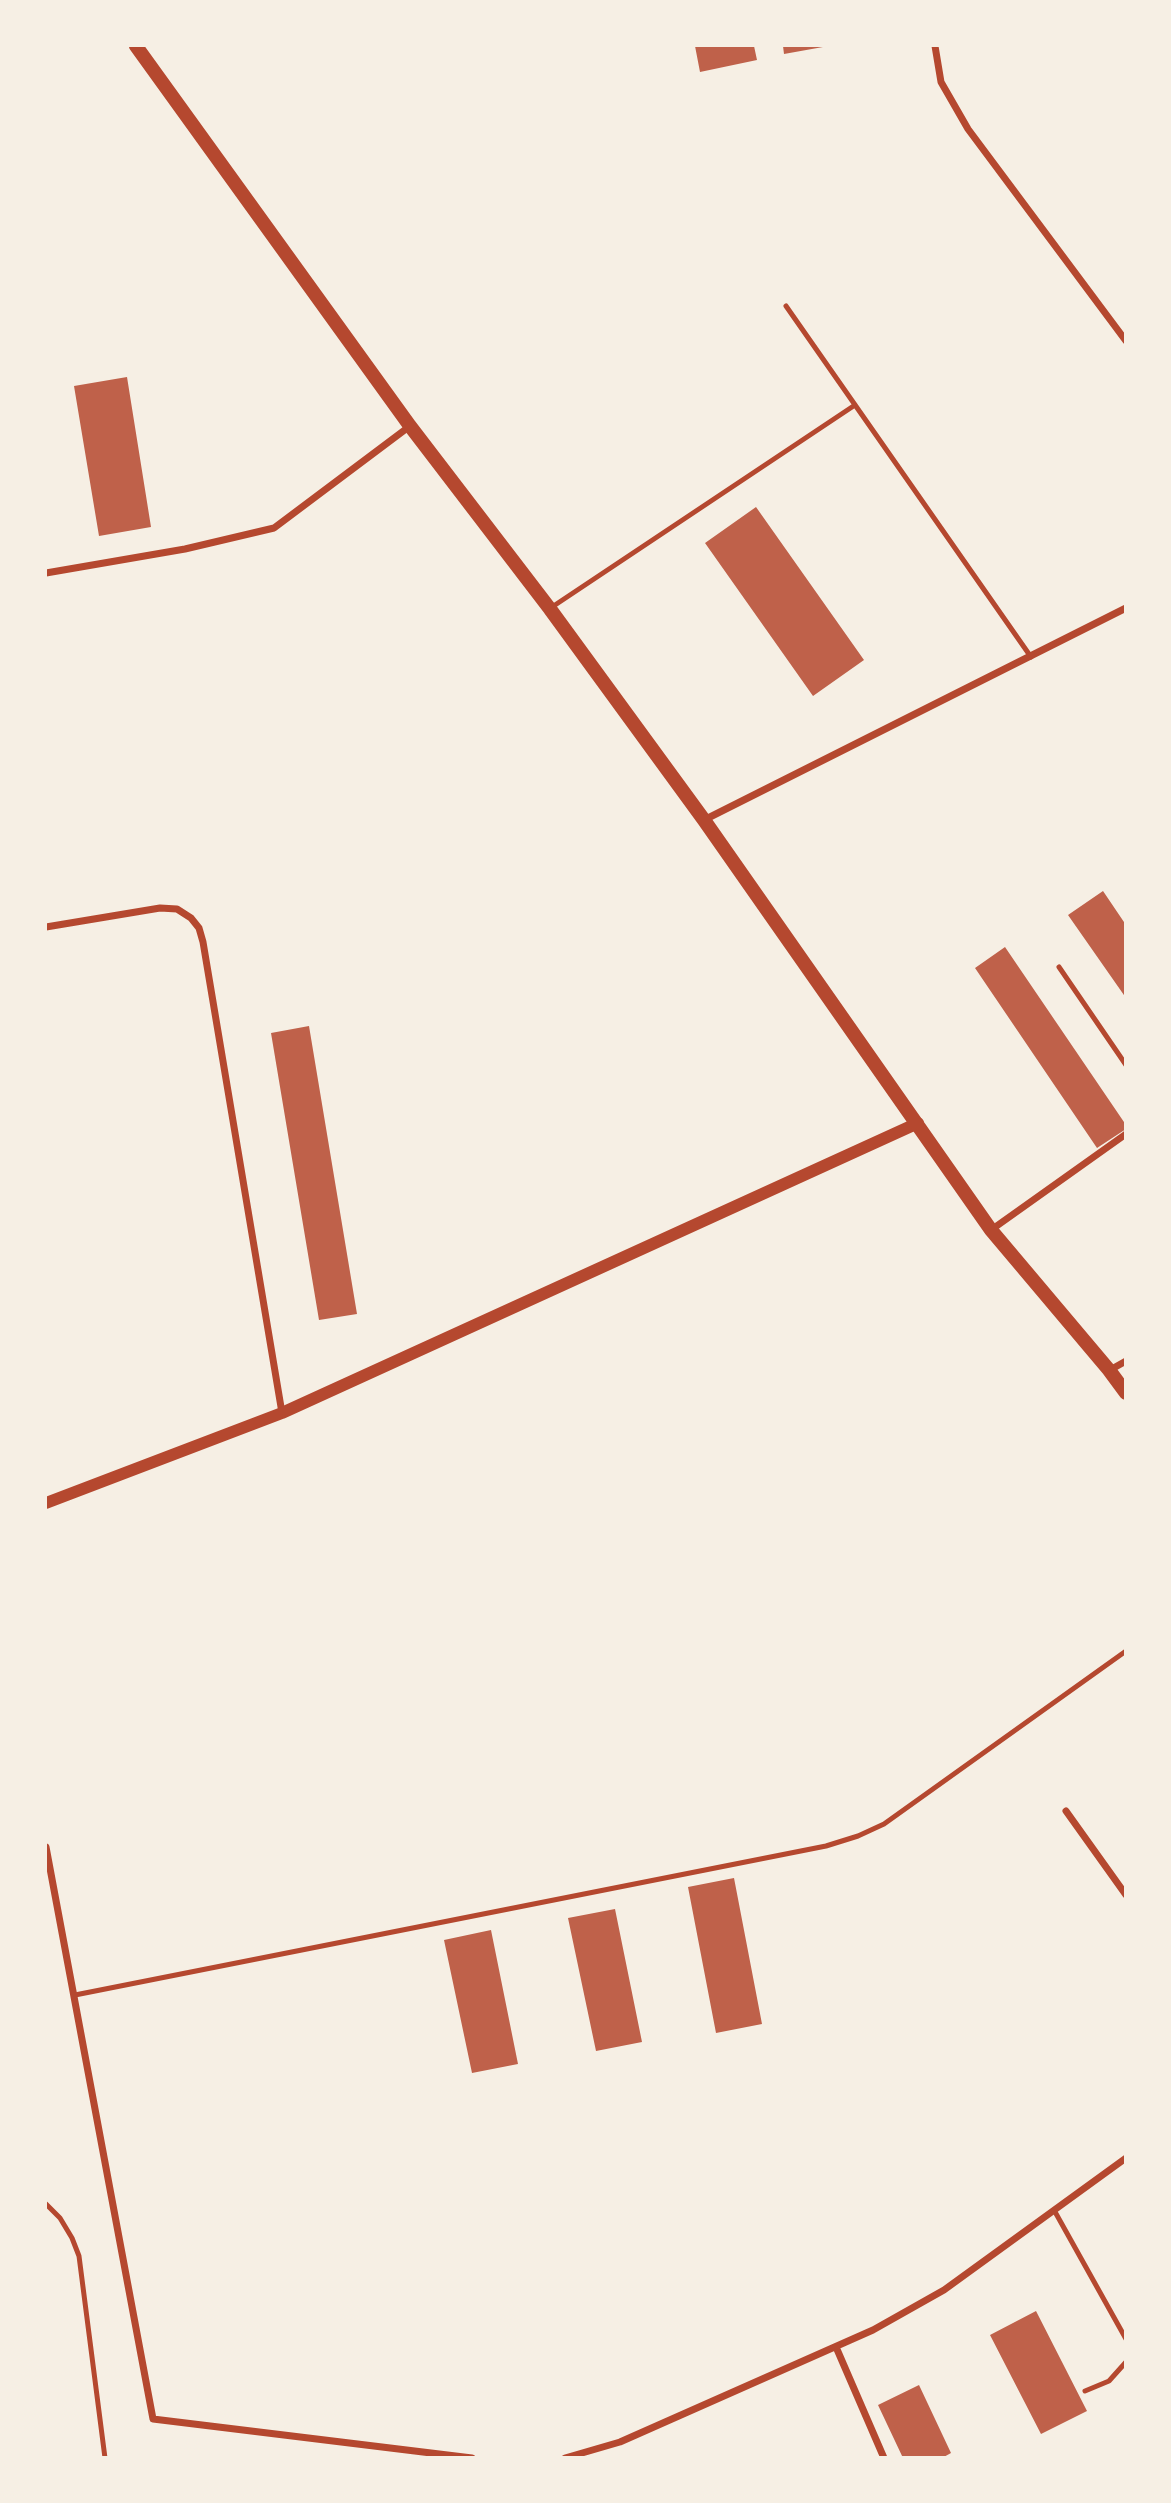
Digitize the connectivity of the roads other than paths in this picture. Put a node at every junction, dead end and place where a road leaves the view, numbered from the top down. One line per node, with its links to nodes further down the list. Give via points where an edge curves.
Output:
1 (136, 46): 6 (main road)
2 (935, 46): 4 (street, via 941,82 968,129)
3 (786, 306): 5 (lane)
4 (1125, 341)
5 (855, 405): 9 (lane); 10 (lane)
6 (410, 426): 7 (street, via 274,528 186,549); 9 (main road)
7 (46, 573)
8 (1125, 608): 10 (street)
9 (550, 609): 11 (main road)
10 (1031, 657): 11 (street)
11 (704, 820): 15 (main road)
12 (46, 927): 21 (street, via 160,908 177,909 199,928)
13 (1059, 967): 14 (lane)
14 (1125, 1065)
15 (918, 1123): 17 (main road); 21 (street)
16 (1125, 1134): 17 (street)
17 (991, 1230): 19 (main road)
18 (1125, 1361): 19 (street)
19 (1109, 1370): 20 (main road)
20 (1125, 1393)
21 (282, 1413): 22 (street)
22 (46, 1503)
23 (1125, 1651): 27 (lane, via 884,1824 858,1836)
24 (1066, 1811): 26 (street)
25 (46, 1847): 27 (street)
26 (1125, 1895)
27 (75, 1995): 36 (street, via 153,2418)
28 (1125, 2158): 30 (street)
29 (46, 2204): 35 (lane, via 60,2218 79,2256)
30 (1054, 2210): 31 (lane); 32 (street, via 944,2290)
31 (1125, 2339)
32 (836, 2347): 37 (street, via 620,2442); 38 (street)
33 (1125, 2361): 34 (lane, via 1109,2381)
34 (1085, 2391)
35 (105, 2458)
36 (472, 2458)
37 (565, 2458)
38 (884, 2458)

